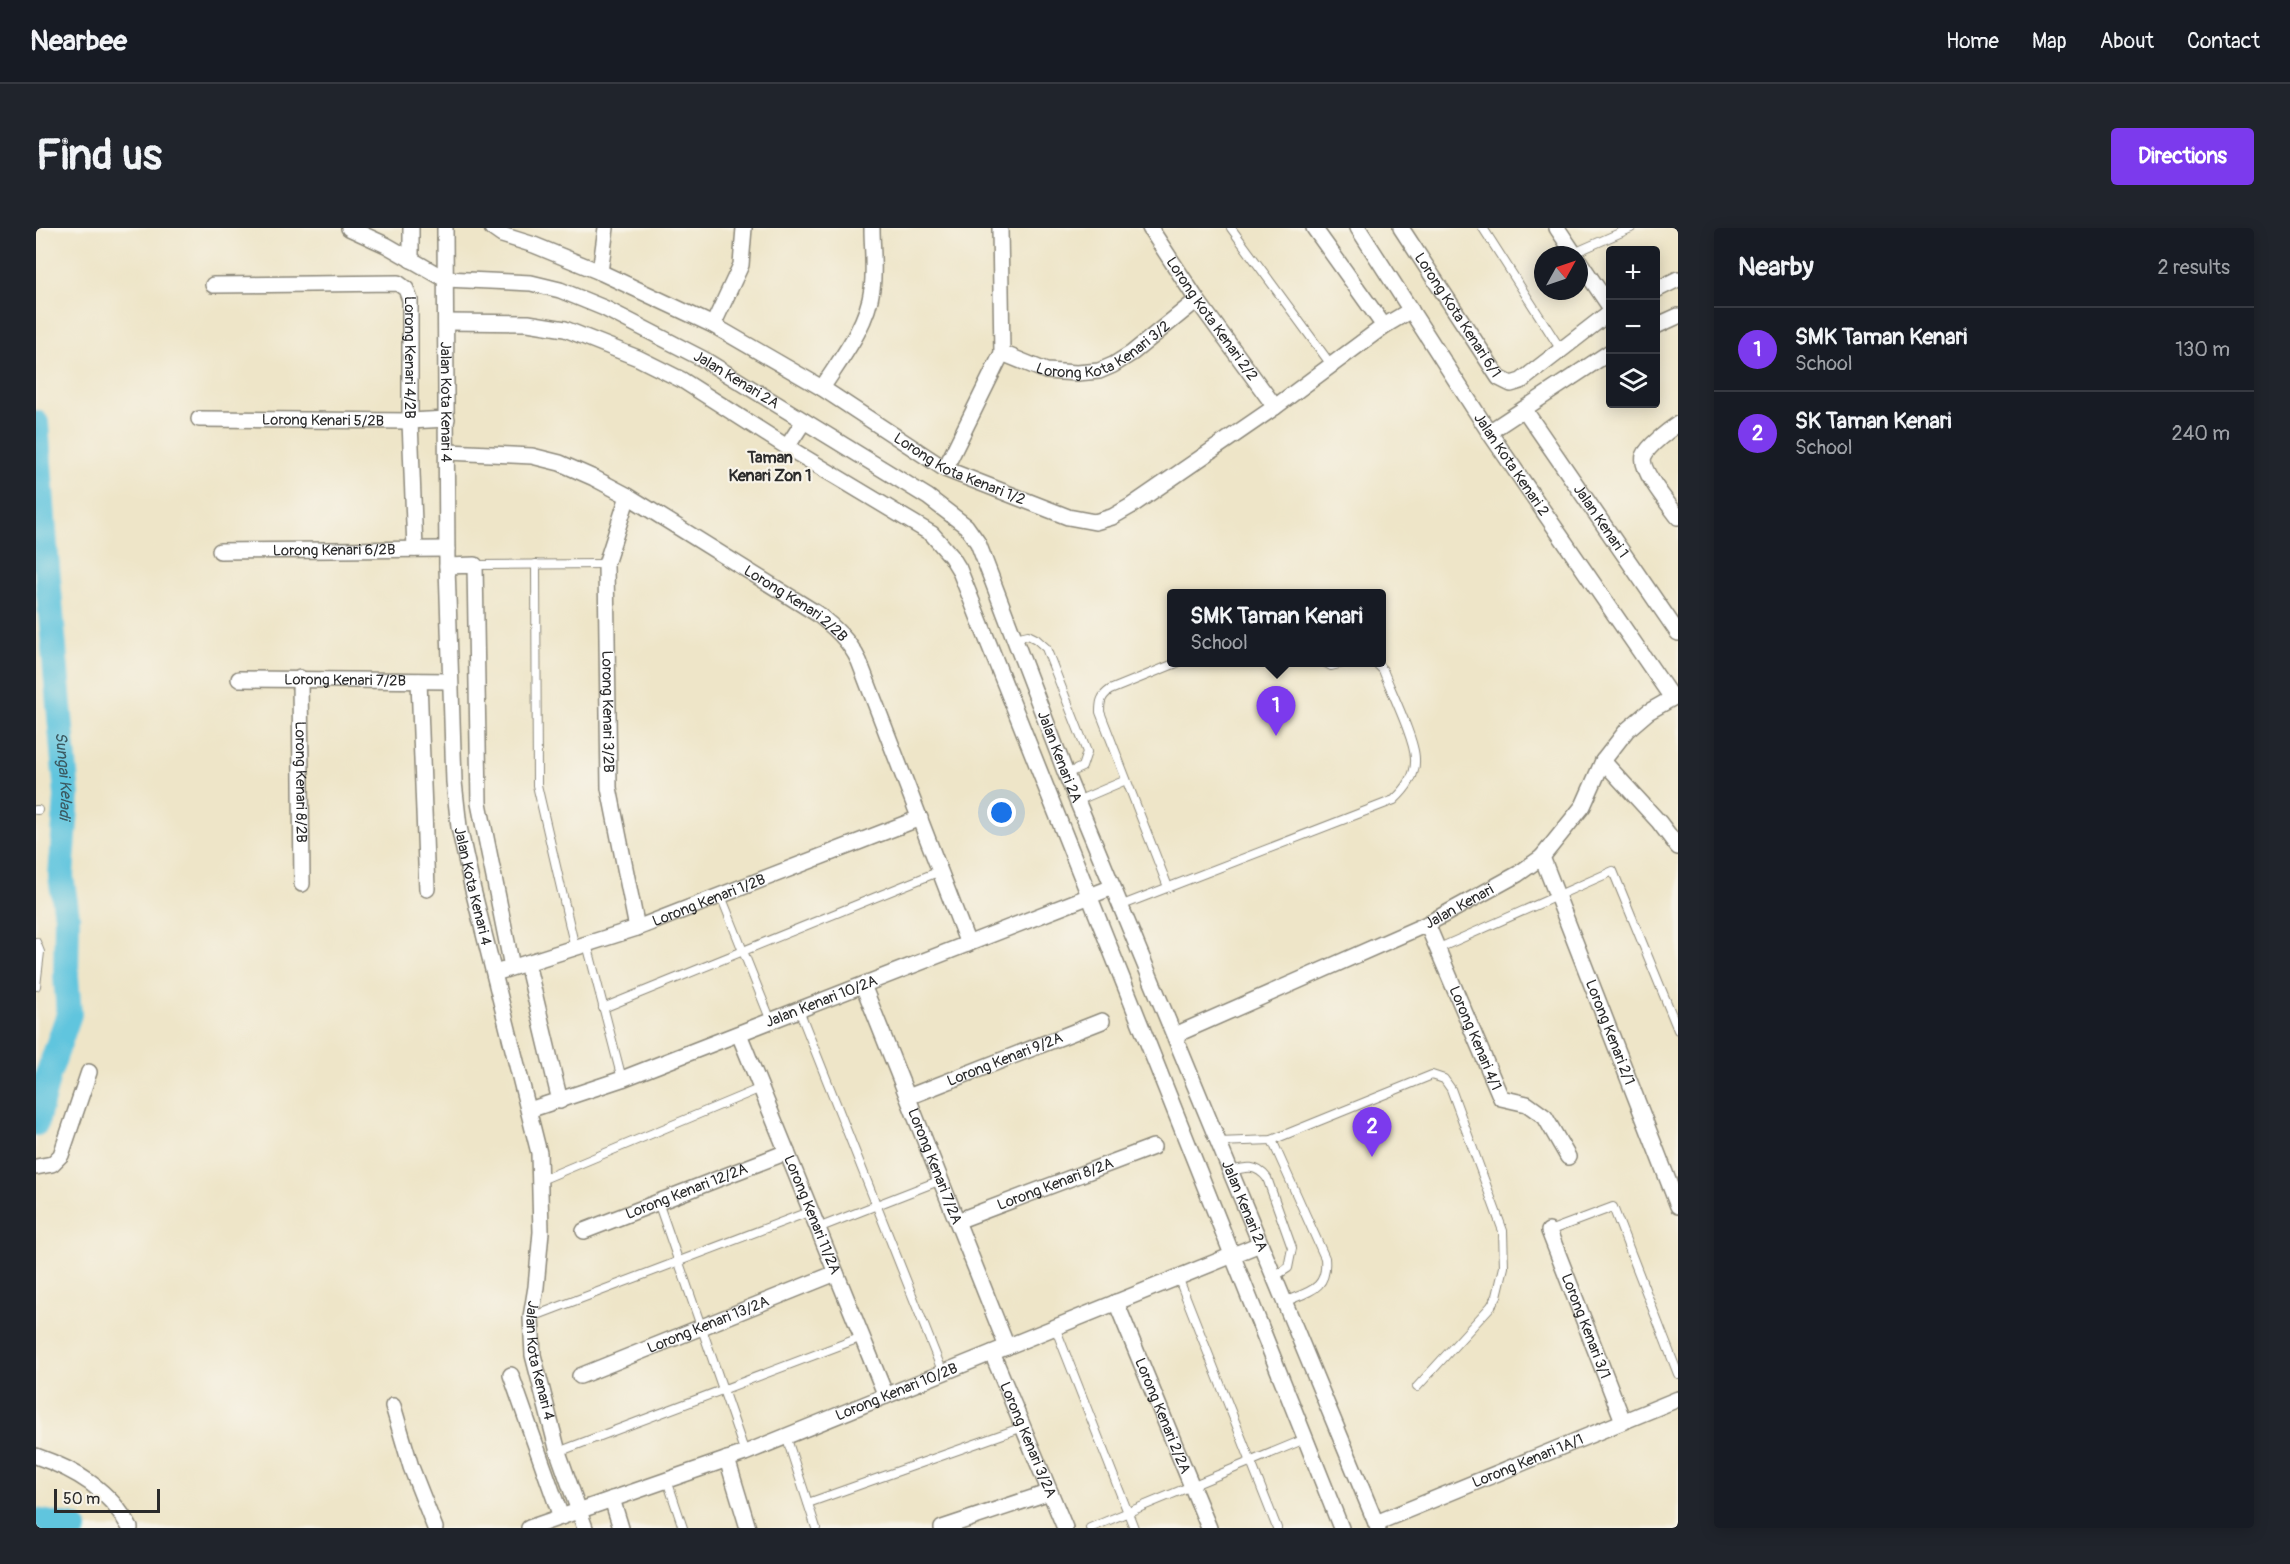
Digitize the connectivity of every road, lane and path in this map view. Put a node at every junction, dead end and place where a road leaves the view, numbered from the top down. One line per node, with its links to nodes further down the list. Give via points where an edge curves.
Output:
1 (349, 228): 19 (street)
2 (411, 228): 19 (street)
3 (445, 228): 22 (street, Jalan Kota Kenari 4)
4 (492, 228): 20 (street, Lorong Kota Kenari 1/2)
5 (606, 228): 20 (street)
6 (744, 228): 33 (street, via 741,265)
7 (872, 228): 39 (street, via 872,289 864,317)
8 (1000, 228): 36 (street)
9 (1150, 228): 26 (street, Lorong Kota Kenari 2/2)
10 (1232, 228): 38 (lane)
11 (1314, 228): 34 (street)
12 (1358, 228): 28 (street, Jalan Kota Kenari 2)
13 (1401, 228): 35 (street, Lorong Kota Kenari 6/1, via 1499,378 1511,384 1521,381)
14 (1483, 228): 35 (lane)
15 (1557, 228): 17 (street)
16 (1631, 228): 18 (lane)
17 (1569, 246)
18 (1588, 250)
19 (411, 260): 22 (street)
20 (600, 272): 33 (street, Lorong Kota Kenari 1/2)
21 (1588, 273): 27 (street)
22 (446, 279): 31 (street, Jalan Kota Kenari 4); 45 (street, Jalan Kenari 2A, via 531,283 560,291 703,359)
23 (1678, 279): 25 (street)
24 (213, 285): 44 (street, Lorong Kenari 4/2B, via 404,286 410,300)
25 (1660, 288)
26 (1197, 300): 36 (street, Lorong Kota Kenari 3/2, via 1132,353 1099,371 1046,371); 40 (street, Lorong Kota Kenari 2/2)
27 (1606, 300)
28 (1411, 310): 34 (street, Lorong Kota Kenari 1/2); 47 (street, Jalan Kota Kenari 2)
29 (1678, 315): 32 (street)
30 (1606, 316): 35 (street, Lorong Kota Kenari 6/1)
31 (446, 322): 42 (street, Jalan Kota Kenari 4); 48 (street, Jalan Kenari 2A, via 528,323 565,328 681,380)
32 (1660, 324)
33 (713, 325): 39 (street, Lorong Kota Kenari 1/2)
34 (1384, 326): 38 (street, Lorong Kota Kenari 1/2)
35 (1561, 350)
36 (1002, 353): 50 (street)
37 (1608, 354): 41 (street)
38 (1332, 366): 40 (street, Lorong Kota Kenari 1/2)
39 (822, 388): 50 (street, Lorong Kota Kenari 1/2)
40 (1275, 407): 50 (street, Lorong Kota Kenari 1/2, via 1131,506 1095,522 1068,517)
41 (1524, 409): 47 (street); 60 (street, Jalan Kenari 1)
42 (447, 418): 44 (street, Lorong Kenari 5/2B); 49 (street, Jalan Kota Kenari 4)
43 (199, 419): 44 (street, Lorong Kenari 5/2B)
44 (410, 421): 53 (street, Lorong Kenari 4/2B)
45 (804, 421): 48 (street); 61 (street, Jalan Kenari 2A, via 928,497 966,526 978,543)
46 (1678, 424): 52 (street, via 1643,460 1649,476)
47 (1489, 432): 68 (street, Jalan Kota Kenari 2)
48 (787, 447): 82 (street, Jalan Kenari 2A, via 932,534 951,556)
49 (448, 452): 51 (street, Lorong Kenari 2/2B, via 532,456 594,478); 54 (street, Jalan Kota Kenari 4)
50 (945, 469)
51 (628, 496): 57 (street, Lorong Kenari 3/2B); 73 (street, Lorong Kenari 2/2B, via 838,630 859,661)
52 (1678, 517)
53 (415, 549): 54 (street, Lorong Kenari 6/2B); 55 (street, Lorong Kenari 6/2B)
54 (447, 549): 59 (street, Jalan Kota Kenari 4)
55 (220, 551)
56 (536, 564): 57 (lane); 58 (lane); 89 (lane, via 537,785)
57 (606, 564): 86 (street, Lorong Kenari 3/2B, via 609,788)
58 (475, 565): 59 (street); 92 (street, via 479,803)
59 (447, 566): 67 (street, Jalan Kota Kenari 4)
60 (1678, 633)
61 (1015, 638): 70 (street, Jalan Kenari 2A); 70 (lane, via 1028,635 1046,648 1087,752 1082,767)
62 (1169, 667): 71 (lane, via 1110,690 1100,701 1100,712)
63 (1380, 667): 79 (lane, via 1416,760 1403,791 1394,800)
64 (300, 678): 65 (street, Lorong Kenari 7/2B); 66 (street, Lorong Kenari 7/2B); 77 (street, Lorong Kenari 8/2B)
65 (240, 679)
66 (419, 681): 67 (street, Lorong Kenari 7/2B); 80 (street)
67 (450, 681): 93 (street, Jalan Kota Kenari 4, via 459,827)
68 (1675, 696): 69 (street, Jalan Kenari, via 1627,730)
69 (1604, 761): 74 (street); 75 (street, Jalan Kenari, via 1583,806)
70 (1065, 774): 72 (street, Jalan Kenari 2A)
71 (1126, 780): 72 (lane); 79 (lane)
72 (1077, 801): 78 (street, Jalan Kenari 2A)
73 (920, 818): 76 (street, Lorong Kenari 2/2B); 81 (street, Lorong Kenari 1/2B)
74 (1678, 847)
75 (1542, 857): 83 (street, Lorong Kenari 2/1); 85 (street, Jalan Kenari)
76 (940, 871): 88 (street, Lorong Kenari 2/2B); 91 (lane)
77 (302, 884)
78 (1113, 887): 82 (street, Jalan Kenari 10/2A); 84 (street, Jalan Kenari 2A)
79 (1168, 887): 84 (lane)
80 (427, 889)
81 (721, 896): 86 (street, Lorong Kenari 1/2B); 91 (lane)
82 (1089, 896): 88 (street, Jalan Kenari 10/2A); 127 (street, Jalan Kenari 2A)
83 (1557, 896): 90 (lane); 100 (lane, via 1613,872); 120 (street, Lorong Kenari 2/1)
84 (1120, 906): 102 (street, Jalan Kenari 2A)
85 (1427, 924): 90 (street, Lorong Kenari 4/1); 102 (street, Jalan Kenari)
86 (637, 928): 89 (street, Lorong Kenari 1/2B)
87 (36, 942): 95 (lane, via 40,952)
88 (968, 944): 94 (street, Jalan Kenari 10/2A)
89 (581, 946): 92 (street, Lorong Kenari 1/2B); 96 (lane)
90 (1437, 949): 113 (street, Lorong Kenari 4/1, via 1501,1098 1527,1104 1545,1117)
91 (743, 951): 96 (lane); 98 (lane)
92 (520, 965): 93 (street, Lorong Kenari 1/2B); 107 (street)
93 (495, 973): 108 (street, Jalan Kota Kenari 4)
94 (863, 985): 97 (street, Jalan Kenari 10/2A); 106 (street, Lorong Kenari 7/2A)
95 (36, 986)
96 (603, 1008): 104 (lane)
97 (799, 1010): 98 (street, Jalan Kenari 10/2A); 119 (lane)
98 (771, 1021): 101 (street, Jalan Kenari 10/2A)
99 (1102, 1021): 106 (street, Lorong Kenari 9/2A)
100 (1678, 1030)
101 (739, 1034): 104 (street, Jalan Kenari 10/2A); 105 (street, Lorong Kenari 11/2A)
102 (1175, 1035): 110 (street, Jalan Kenari 2A)
103 (90, 1072): 114 (street, via 61,1155 52,1164)
104 (622, 1079): 107 (street, Jalan Kenari 10/2A)
105 (761, 1088): 112 (street, Lorong Kenari 11/2A); 116 (lane)
106 (908, 1097): 117 (street, Lorong Kenari 7/2A)
107 (560, 1101): 108 (street, Jalan Kenari 10/2A)
108 (529, 1110): 116 (street, Jalan Kota Kenari 4)
109 (1272, 1140): 110 (lane); 133 (lane, via 1325,1258 1326,1271 1316,1288); 144 (lane, via 1432,1075 1444,1079 1451,1089 1503,1232 1504,1267 1491,1306)
110 (1218, 1142): 115 (street, Jalan Kenari 2A)
111 (1153, 1147): 122 (street, Lorong Kenari 8/2A)
112 (787, 1152): 118 (street, Lorong Kenari 12/2A); 121 (street, Lorong Kenari 11/2A)
113 (1568, 1157)
114 (36, 1167)
115 (1231, 1171): 126 (street, Jalan Kenari 2A); 131 (lane, via 1253,1167 1267,1178 1292,1248 1288,1268)
116 (541, 1180): 134 (street, Jalan Kota Kenari 4, via 541,1233)
117 (941, 1180): 119 (lane); 122 (street, Lorong Kenari 7/2A)
118 (658, 1202): 124 (street, Lorong Kenari 12/2A); 128 (lane)
119 (876, 1206): 123 (lane); 140 (lane)
120 (1678, 1206)
121 (811, 1211): 123 (street, Lorong Kenari 11/2A); 128 (lane)
122 (957, 1221): 138 (street, Lorong Kenari 7/2A)
123 (818, 1228): 129 (street, Lorong Kenari 11/2A)
124 (584, 1231)
125 (1549, 1231): 141 (lane, via 1613,1207); 149 (street, Lorong Kenari 3/1)
126 (1260, 1244): 127 (street, Lorong Kenari 10/2B); 131 (street, Jalan Kenari 2A)
127 (1232, 1256): 130 (street, Lorong Kenari 10/2B); 152 (street, Jalan Kenari 2A)
128 (679, 1261): 134 (lane); 135 (lane)
129 (836, 1274): 135 (street, Lorong Kenari 13/2A); 137 (street, Lorong Kenari 11/2A)
130 (1178, 1277): 132 (street, Lorong Kenari 10/2B); 157 (lane)
131 (1274, 1277): 133 (street, Jalan Kenari 2A)
132 (1116, 1302): 136 (street, Lorong Kenari 10/2B); 159 (street, Lorong Kenari 2/2A)
133 (1284, 1302): 166 (street, Jalan Kenari 2A)
134 (531, 1317): 153 (street, Jalan Kota Kenari 4, via 533,1355)
135 (701, 1326): 143 (street, Lorong Kenari 13/2A); 145 (lane)
136 (1055, 1327): 138 (street, Lorong Kenari 10/2B); 164 (lane)
137 (862, 1337): 145 (lane); 146 (street, Lorong Kenari 11/2A)
138 (1007, 1347): 139 (street, Lorong Kenari 10/2B)
139 (992, 1353): 140 (street, Lorong Kenari 10/2B); 150 (street, Lorong Kenari 3/2A)
140 (943, 1372): 146 (street, Lorong Kenari 10/2B)
141 (1678, 1374)
142 (511, 1375): 165 (street)
143 (580, 1376)
144 (1417, 1387)
145 (723, 1389): 153 (lane); 154 (lane)
146 (886, 1396): 151 (street, Lorong Kenari 10/2B)
147 (1678, 1399): 149 (street, Lorong Kenari 1A/1)
148 (393, 1406): 168 (street)
149 (1623, 1421): 166 (street, Lorong Kenari 1A/1)
150 (1023, 1426): 160 (street, Lorong Kenari 3/2A); 162 (lane)
151 (786, 1436): 154 (street, Lorong Kenari 10/2B); 162 (lane)
152 (1305, 1439): 157 (lane); 181 (street, Jalan Kenari 2A)
153 (558, 1452): 163 (street, Jalan Kota Kenari 4)
154 (745, 1453): 156 (street, Lorong Kenari 10/2B)
155 (36, 1456): 167 (street, via 75,1473 104,1493 120,1509)
156 (727, 1459): 158 (street, Lorong Kenari 10/2B); 173 (street)
157 (1251, 1461): 159 (lane); 180 (lane)
158 (667, 1480): 161 (street, Lorong Kenari 10/2B); 172 (lane)
159 (1191, 1486): 164 (lane); 179 (street, Lorong Kenari 2/2A)
160 (1050, 1492): 175 (street); 176 (street, Lorong Kenari 3/2A)
161 (612, 1499): 163 (street, Lorong Kenari 10/2B); 171 (street)
162 (807, 1503): 174 (lane)
163 (579, 1511): 165 (street, Lorong Kenari 10/2B); 170 (street, Jalan Kota Kenari 4)
164 (1128, 1512): 177 (lane); 178 (lane)
165 (561, 1517): 169 (street, Lorong Kenari 10/2B)
166 (1377, 1525)
167 (130, 1528)
168 (435, 1528)
169 (529, 1528)
170 (585, 1528)
171 (621, 1528)
172 (683, 1528)
173 (748, 1528)
174 (816, 1528)
175 (942, 1528)
176 (1065, 1528)
177 (1090, 1528)
178 (1134, 1528)
179 (1209, 1528)
180 (1277, 1528)
181 (1341, 1528)

